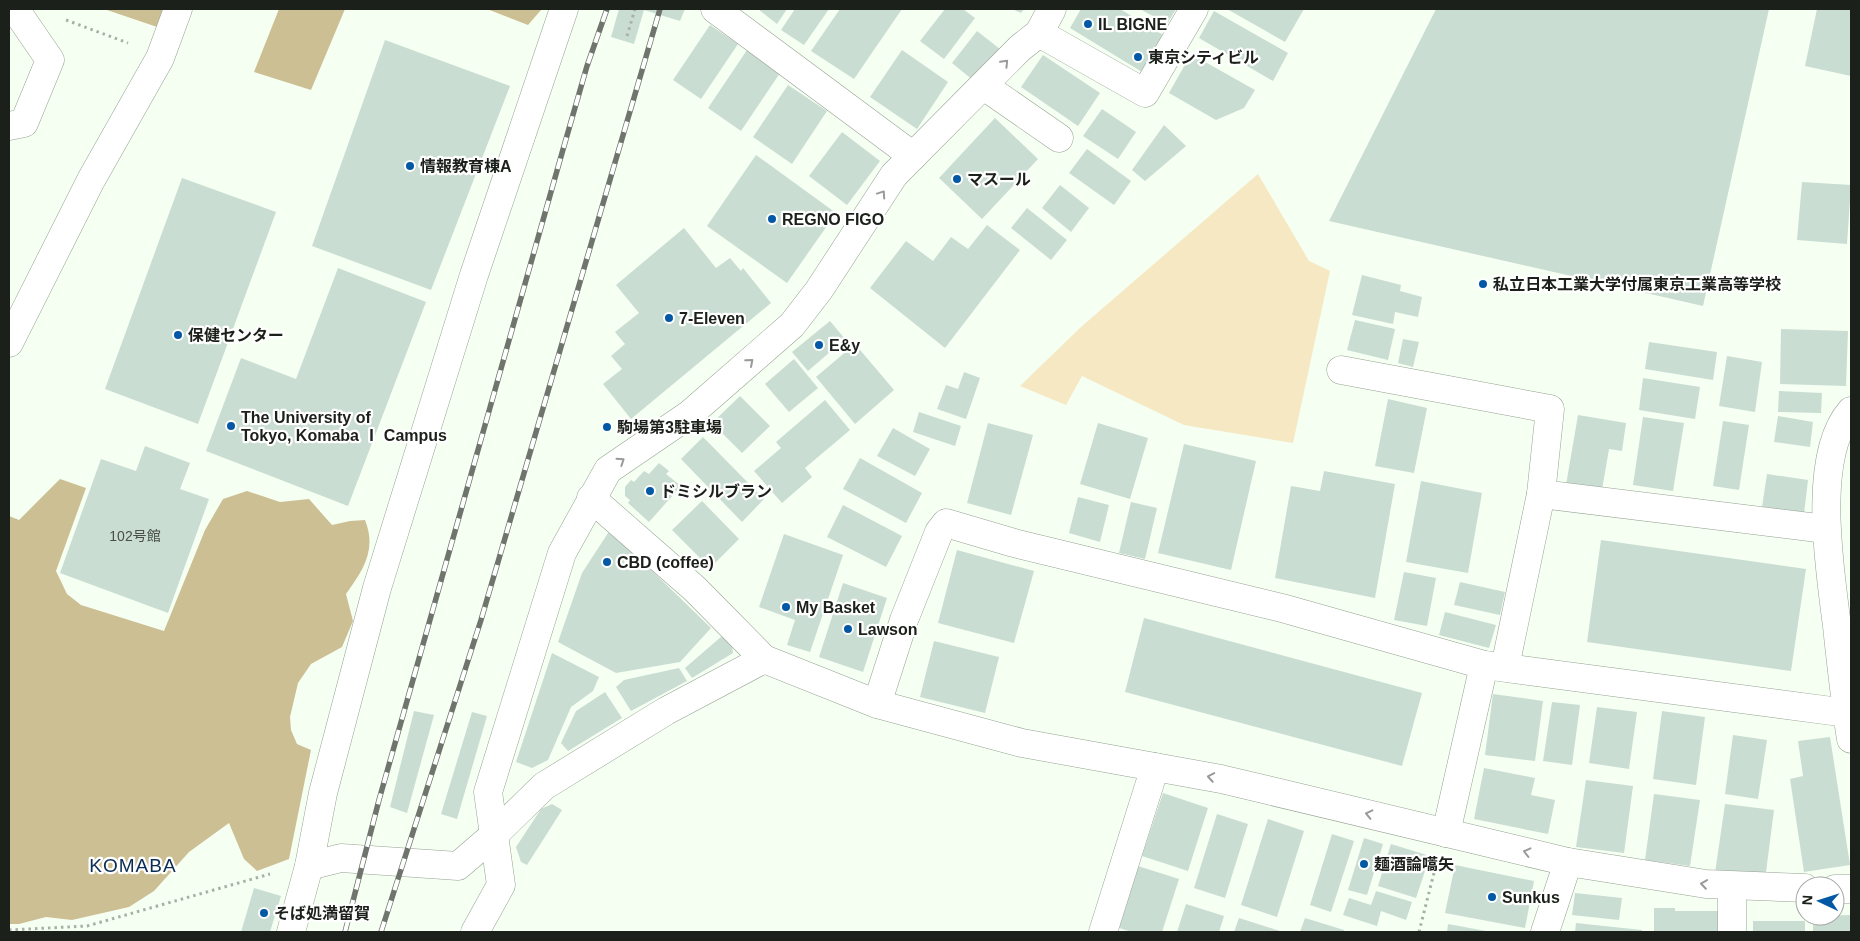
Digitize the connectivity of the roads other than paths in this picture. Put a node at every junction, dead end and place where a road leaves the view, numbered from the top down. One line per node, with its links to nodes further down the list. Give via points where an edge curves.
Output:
1 (15, 9): 9 (street, via 50,60 24,123)
2 (178, 9): 12 (street, via 160,58 91,180)
3 (564, 9): 27 (street, via 474,275 377,588 323,793)
4 (715, 9): 11 (street)
5 (1052, 9): 7 (street)
6 (1194, 9): 7 (street, via 1145,93)
7 (1039, 33): 8 (street, one-way to 7)
8 (984, 86): 10 (street); 11 (street)
9 (9, 126)
10 (1059, 138)
11 (913, 156): 17 (street, one-way to 11, via 608,470 690,414 792,325 819,290 894,175)
12 (9, 343)
13 (1341, 370): 16 (street, via 1550,409)
14 (1851, 411): 15 (street, via 1842,422)
15 (1841, 463): 18 (street)
16 (1541, 494): 18 (street); 20 (street)
17 (592, 498): 19 (street, via 695,590); 25 (street, via 562,553 488,792)
18 (1826, 529): 22 (street)
19 (764, 659): 21 (street); 25 (street, via 666,711 544,786)
20 (1494, 666): 21 (street, via 1282,608 1014,543 946,523 939,532 904,620); 22 (street); 24 (street)
21 (876, 704): 23 (street, via 1022,743)
22 (1849, 726)
23 (1155, 767): 24 (street, one-way to 23, via 1221,779); 32 (street)
24 (1446, 832): 26 (street, one-way to 24)
25 (494, 835): 27 (street, via 458,866 341,858); 31 (street, via 501,885)
26 (1568, 862): 28 (street, one-way to 26); 33 (street)
27 (308, 866): 30 (street)
28 (1732, 886): 29 (street); 34 (street)
29 (1795, 888)
30 (291, 932)
31 (475, 932)
32 (1103, 932)
33 (1545, 932)
34 (1732, 932)

